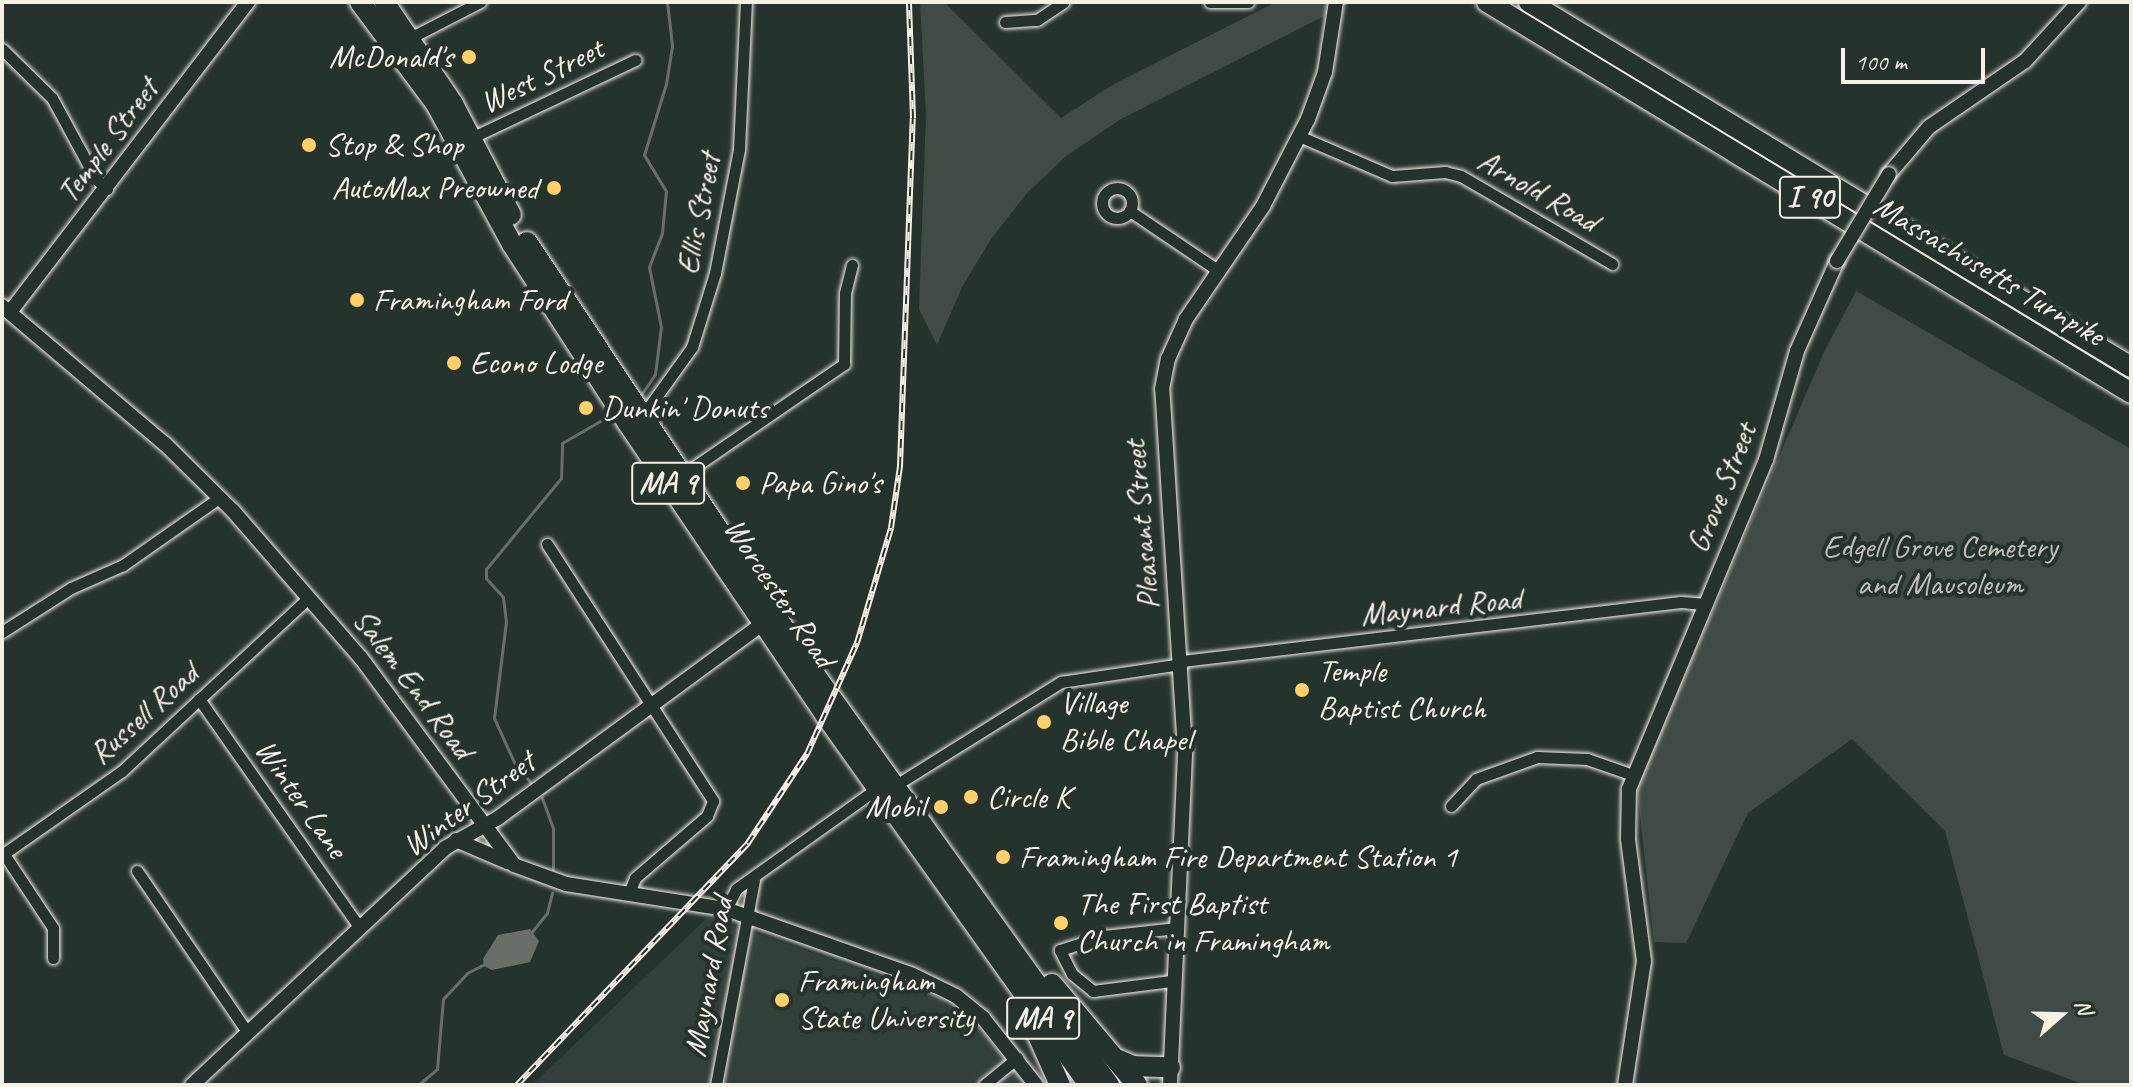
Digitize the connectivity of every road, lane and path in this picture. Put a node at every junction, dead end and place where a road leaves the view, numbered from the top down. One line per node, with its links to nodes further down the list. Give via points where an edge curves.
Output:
1 (248, 2): 20 (street, Temple Street)
2 (360, 2): 34 (highway, Worcester Road / MA 9, via 434,101 533,278)
3 (384, 2): 15 (highway, Worcester Road / MA 9)
4 (394, 2): 15 (highway)
5 (480, 2): 15 (street)
6 (746, 2): 28 (street, Ellis Street, via 739,149 715,273 692,347)
7 (1064, 2): 14 (street, via 1037,20)
8 (1210, 2): 9 (street)
9 (1248, 2)
10 (1336, 2): 18 (street, Pleasant Street, via 1325,72)
11 (1487, 2): 27 (highway, Massachusetts Turnpike / I 90)
12 (1529, 2): 26 (highway, Massachusetts Turnpike / I 90)
13 (2079, 2): 33 (street, Grove Street, bridge, via 2025,61 1929,127 1889,174 1837,261 1804,330 1769,452)
14 (1005, 22)
15 (410, 38): 19 (highway, Worcester Road / MA 9)
16 (2, 49): 20 (street, via 52,98 92,172)
17 (635, 60): 19 (street, West Street)
18 (1299, 136): 22 (street, Arnold Road, via 1392,176 1461,176); 24 (street, Pleasant Street, via 1263,206)
19 (471, 138): 28 (highway, Worcester Road / MA 9, via 518,227)
20 (107, 189): 25 (street, Temple Street)
21 (1130, 211): 24 (street)
22 (1612, 264)
23 (852, 265): 29 (street, via 845,293 844,364)
24 (1219, 271): 36 (street, Pleasant Street, via 1173,345 1161,405)
25 (6, 309): 30 (street, Salem End Road)
26 (2131, 367)
27 (2131, 393)
28 (641, 418): 29 (highway, Worcester Road / MA 9)
29 (681, 476): 40 (highway, Worcester Road / MA 9)
30 (220, 497): 32 (street, Salem End Road); 35 (street, via 138,555 71,588)
31 (547, 544): 38 (street)
32 (309, 597): 37 (street, Russell Road); 42 (street, Salem End Road, via 386,691)
33 (1705, 604): 36 (street, Maynard Road, via 1681,602); 39 (street, Grove Street)
34 (763, 623): 38 (street, Winter Street); 40 (highway, Worcester Road / MA 9)
35 (2, 632)
36 (1182, 663): 40 (street, Maynard Road, via 1070,678); 53 (street, Pleasant Street, via 1185,779)
37 (199, 699): 44 (street, Russell Road, via 122,771); 52 (street, Winter Lane)
38 (653, 706): 42 (street, Winter Street); 48 (street, via 713,804 707,816 635,878)
39 (1633, 775): 41 (street, via 1587,759 1537,757 1476,779); 69 (street, Grove Street, via 1626,825 1644,961)
40 (888, 786): 47 (street, Maynard Road); 49 (highway, Worcester Road / MA 9); 54 (highway, Worcester Road / MA 9)
41 (1451, 806)
42 (483, 826): 43 (street, Winter Street); 45 (street, Salem End Road)
43 (456, 840): 45 (street); 52 (street, Winter Street)
44 (3, 855): 55 (street, via 53,928)
45 (514, 865): 48 (street, Salem End Road, via 552,881)
46 (137, 871): 57 (street)
47 (754, 880): 50 (street, Maynard Road, via 731,894); 51 (street, Maynard Road)
48 (629, 893): 50 (street, Salem End Road)
49 (985, 907): 59 (highway); 67 (highway, Worcester Road / MA 9)
50 (726, 909): 51 (street, Salem End Road)
51 (744, 915): 58 (street, Salem End Road, via 941,988 983,1018); 62 (street, Maynard Road)
52 (360, 928): 57 (street, Winter Street)
53 (1177, 928): 56 (street, Pleasant Street); 56 (street, via 1104,936 1060,950 1072,974 1093,991)
54 (996, 951): 65 (highway); 66 (highway, Worcester Road / MA 9)
55 (53, 958)
56 (1171, 981): 60 (street, Pleasant Street)
57 (248, 1033): 61 (street, Winter Street)
58 (1017, 1058): 63 (street); 64 (street, Salem End Road)
59 (1119, 1060): 60 (highway); 68 (highway)
60 (1170, 1076)
61 (192, 1085)
62 (718, 1085)
63 (984, 1085)
64 (1036, 1085)
65 (1060, 1085)
66 (1089, 1085)
67 (1109, 1085)
68 (1137, 1085)
69 (1625, 1085)

